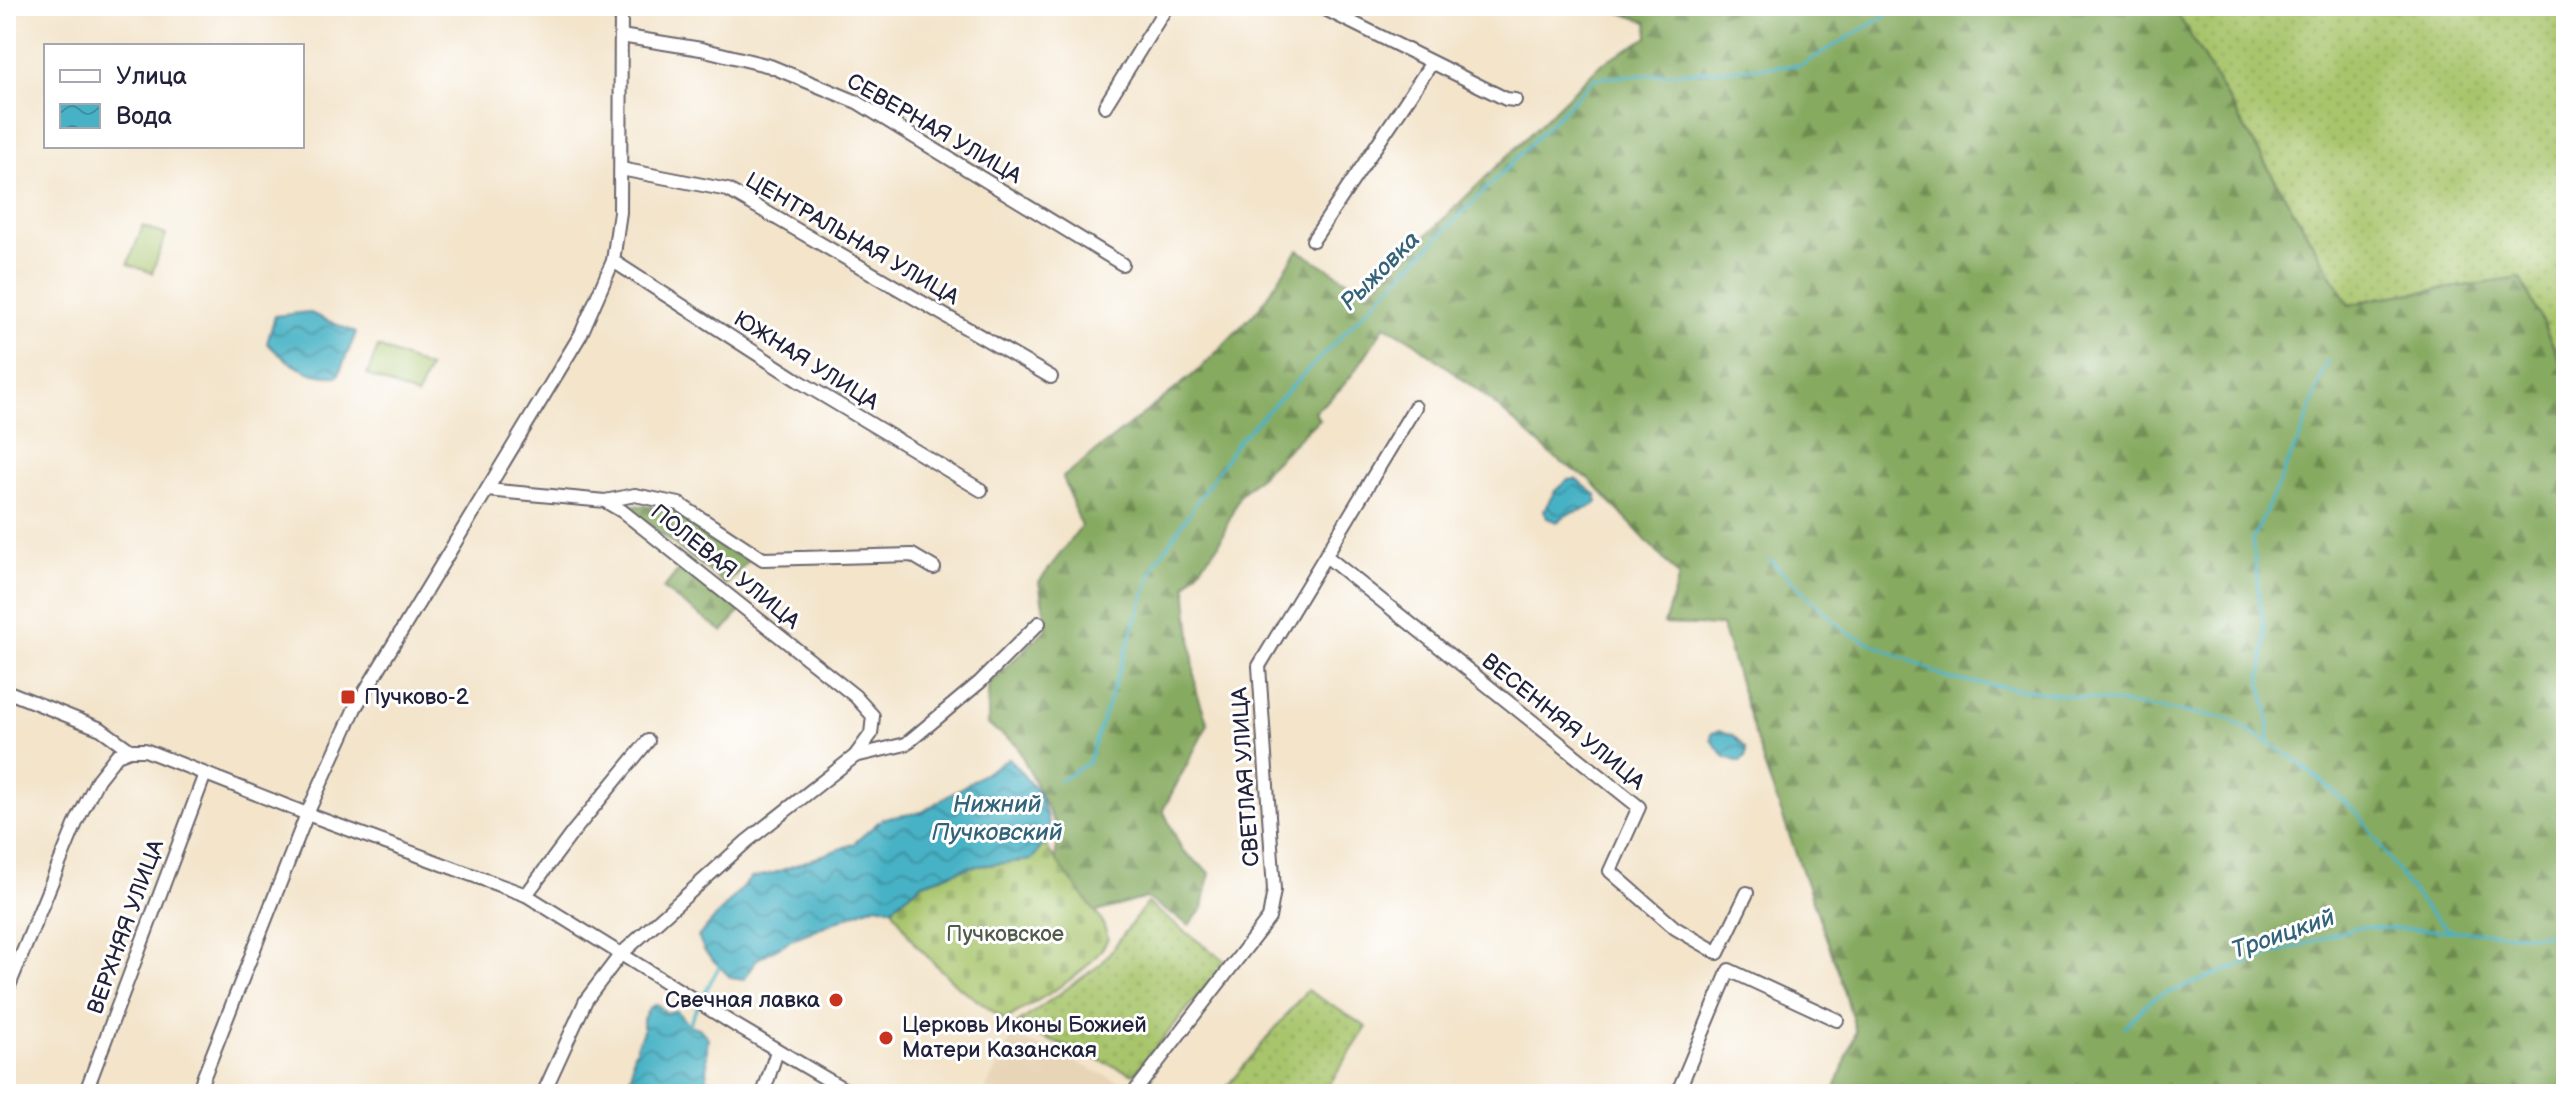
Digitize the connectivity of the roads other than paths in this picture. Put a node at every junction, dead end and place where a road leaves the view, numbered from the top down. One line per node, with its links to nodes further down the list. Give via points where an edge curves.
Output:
1 (621, 6): 4 (street)
2 (1167, 6): 7 (street)
3 (1319, 6): 5 (street)
4 (621, 36): 8 (street); 11 (street, СЕВЕРНАЯ УЛИЦА, via 770,66 857,102)
5 (1431, 64): 6 (street); 9 (street)
6 (1515, 100)
7 (1105, 106)
8 (621, 169): 10 (street); 12 (street, ЦЕНТРАЛЬНАЯ УЛИЦА, via 728,190)
9 (1313, 240)
10 (613, 261): 14 (street, via 581,334); 15 (street, ЮЖНАЯ УЛИЦА)
11 (1122, 264)
12 (1051, 377)
13 (1415, 407): 17 (street, СВЕТЛАЯ УЛИЦА)
14 (487, 490): 16 (street, ПОЛЕВАЯ УЛИЦА); 25 (street, via 355,708)
15 (981, 490)
16 (605, 501): 18 (street, via 642,495 679,504 763,559 912,555); 23 (street, ПОЛЕВАЯ УЛИЦА, via 855,696 873,716 871,734)
17 (1326, 556): 26 (street, ВЕСЕННЯЯ УЛИЦА, via 1639,807 1610,871 1675,928 1718,953); 37 (street, СВЕТЛАЯ УЛИЦА, via 1259,666 1274,890 1269,918)
18 (934, 568)
19 (1039, 623): 23 (street, via 906,744)
20 (6, 691): 22 (street, via 101,729)
21 (648, 741): 27 (street)
22 (130, 750): 24 (street, via 145,750); 29 (street, via 117,755 98,779)
23 (855, 756): 28 (street, via 747,841)
24 (205, 774): 25 (street); 32 (street, ВЕРХНЯЯ УЛИЦА)
25 (307, 814): 27 (street); 33 (street)
26 (1747, 893)
27 (526, 895): 28 (street)
28 (620, 955): 31 (street); 34 (street, via 586,1000)
29 (6, 993)
30 (1837, 1020): 38 (street, via 1729,970)
31 (777, 1051): 35 (street); 36 (street)
32 (85, 1094)
33 (197, 1094)
34 (543, 1094)
35 (763, 1094)
36 (852, 1094)
37 (1133, 1094)
38 (1677, 1094)

